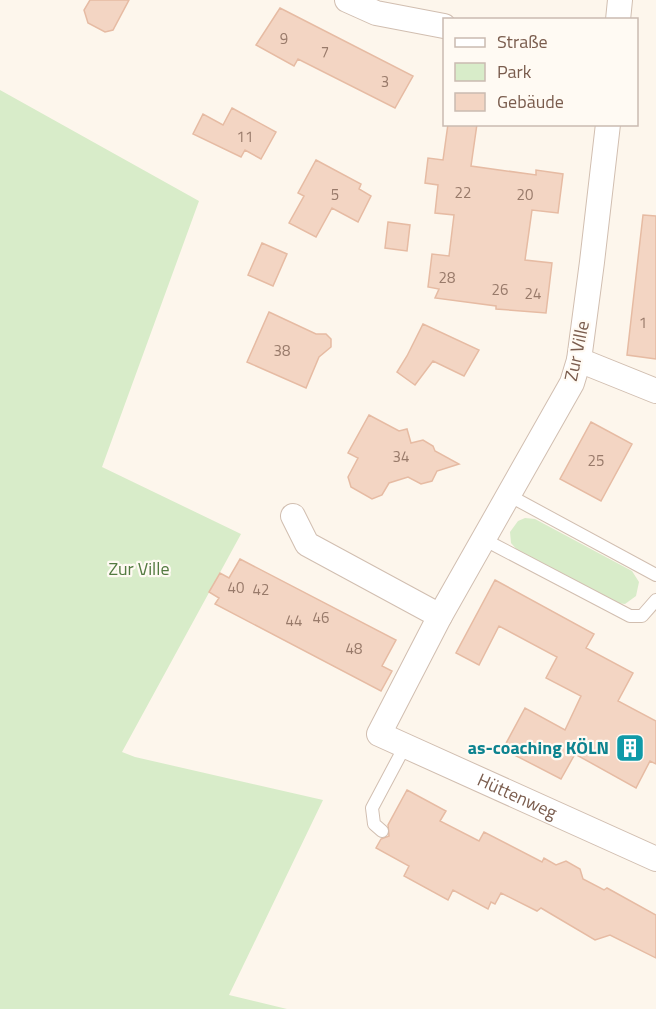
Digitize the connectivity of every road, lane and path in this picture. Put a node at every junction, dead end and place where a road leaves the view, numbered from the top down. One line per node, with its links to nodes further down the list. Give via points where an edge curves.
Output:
1 (347, 0): 4 (street, via 376,13)
2 (620, 0): 3 (street)
3 (618, 18)
4 (443, 26)
5 (608, 126): 6 (street, Zur Ville)
6 (579, 360): 7 (street); 8 (street, Zur Ville, via 572,383)
7 (656, 392)
8 (510, 496): 10 (street, Zur Ville); 11 (lane)
9 (293, 516): 13 (street, via 307,544)
10 (485, 540): 12 (lane, via 630,616 642,616); 13 (street, Zur Ville)
11 (656, 575)
12 (656, 600)
13 (440, 616): 14 (street, Zur Ville)
14 (379, 734): 15 (street, Hüttenweg)
15 (405, 746): 16 (lane, via 372,808 374,825); 17 (street, Hüttenweg)
16 (382, 831)
17 (656, 859)

